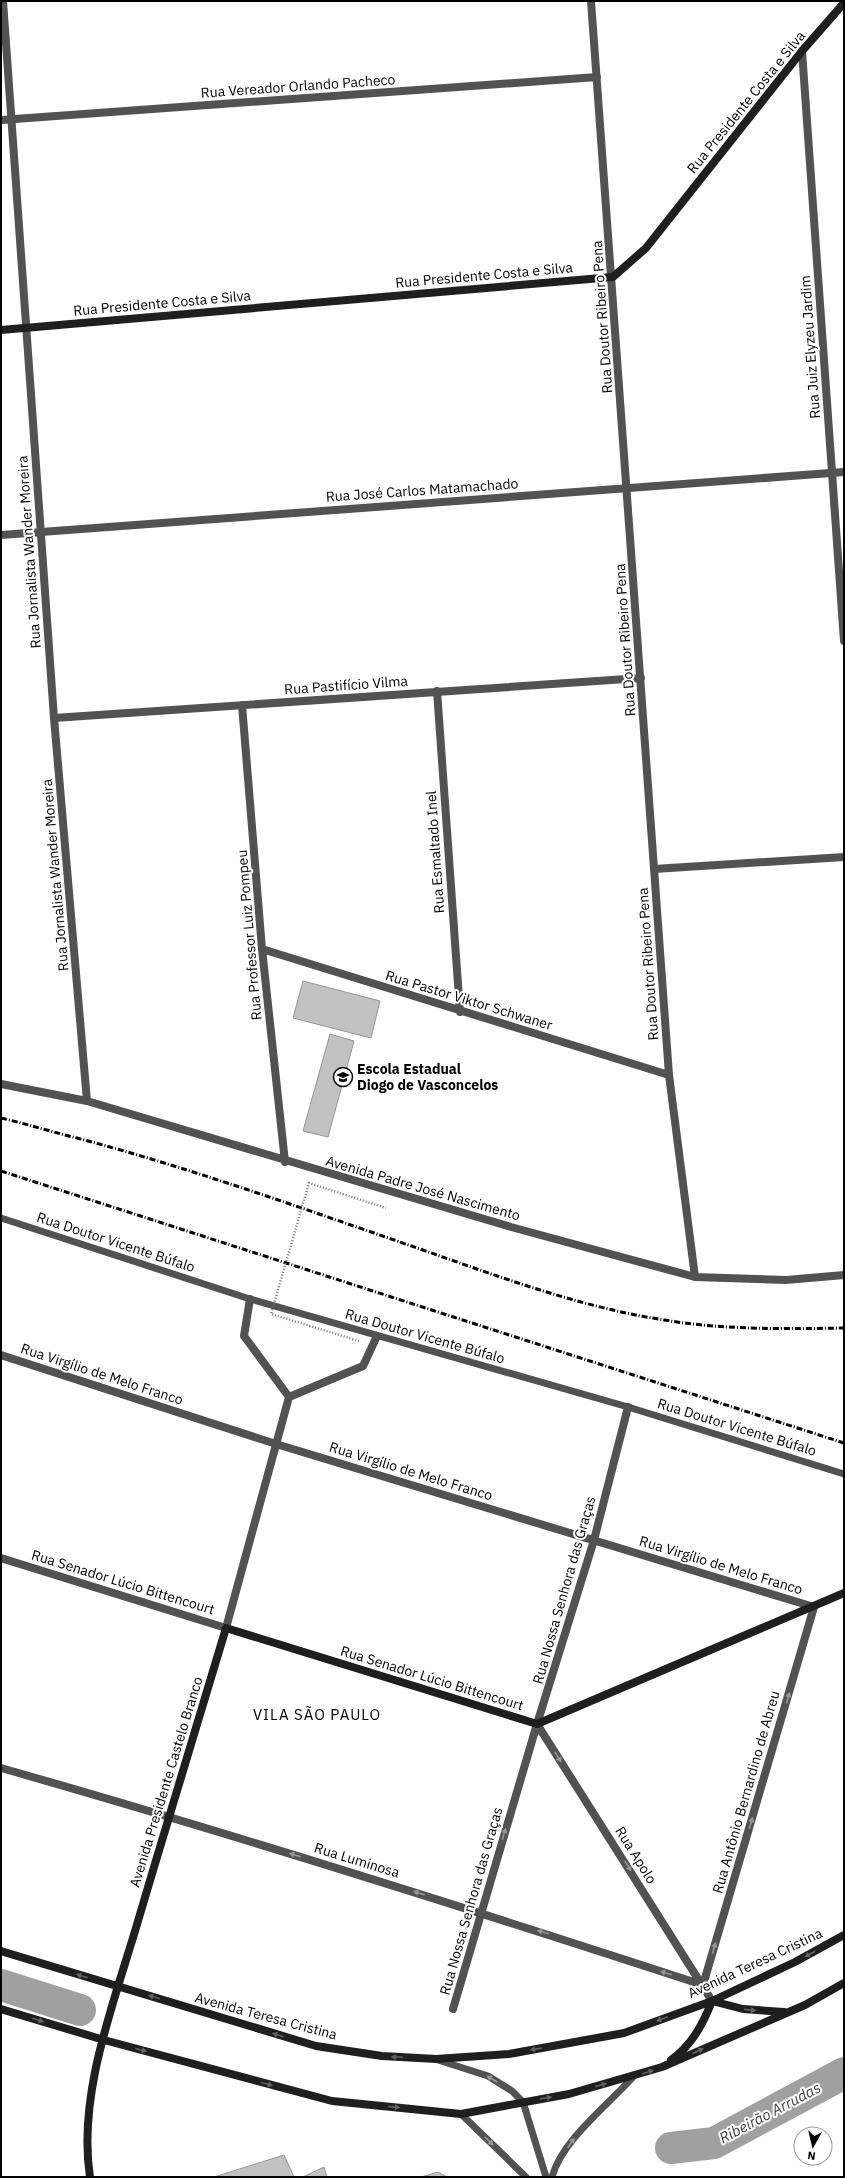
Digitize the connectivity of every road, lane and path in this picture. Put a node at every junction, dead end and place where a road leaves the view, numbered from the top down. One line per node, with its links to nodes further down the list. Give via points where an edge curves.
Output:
1 (3, 1): 6 (street, Rua Jornalista Wander Moreira)
2 (591, 1): 5 (street, Rua Doutor Ribeiro Pena)
3 (844, 3): 4 (street, Rua Presidente Costa e Silva)
4 (802, 51): 8 (street, Rua Presidente Costa e Silva, via 646,248); 11 (street, Rua Juiz Elyzeu Jardim)
5 (597, 77): 6 (street, Rua Vereador Orlando Pacheco); 8 (street, Rua Doutor Ribeiro Pena)
6 (10, 119): 7 (street, Rua Vereador Orlando Pacheco); 9 (street, Rua Jornalista Wander Moreira)
7 (1, 120)
8 (613, 277): 9 (street, Rua Presidente Costa e Silva); 13 (street, Rua Doutor Ribeiro Pena)
9 (25, 328): 10 (street, Rua Presidente Costa e Silva); 14 (street, Rua Jornalista Wander Moreira)
10 (1, 330)
11 (832, 472): 12 (street, Rua José Carlos Matamachado); 13 (street, Rua José Carlos Matamachado); 16 (street, Rua Juiz Elyzeu Jardim)
12 (844, 472)
13 (627, 488): 14 (street, Rua José Carlos Matamachado); 17 (street, Rua Doutor Ribeiro Pena)
14 (41, 532): 15 (street, Rua José Carlos Matamachado); 20 (street, Rua Jornalista Wander Moreira)
15 (1, 535)
16 (844, 640)
17 (641, 678): 18 (street, Rua Pastifício Vilma); 22 (street, Rua Doutor Ribeiro Pena)
18 (437, 691): 19 (street, Rua Pastifício Vilma); 24 (street, Rua Esmaltado Inel)
19 (242, 705): 20 (street, Rua Pastifício Vilma); 23 (street, Rua Professor Luiz Pompeu)
20 (54, 718): 27 (street, Rua Jornalista Wander Moreira)
21 (844, 857): 22 (street)
22 (654, 869): 25 (street, Rua Doutor Ribeiro Pena)
23 (262, 949): 24 (street, Rua Pastor Viktor Schwaner); 28 (street, Rua Professor Luiz Pompeu)
24 (460, 1012): 25 (street, Rua Pastor Viktor Schwaner)
25 (669, 1075): 32 (street, Rua Doutor Ribeiro Pena)
26 (1, 1084): 27 (street, Avenida Padre José Nascimento)
27 (87, 1101): 28 (street, Avenida Padre José Nascimento)
28 (285, 1162): 32 (street, Avenida Padre José Nascimento)
29 (386, 1208): 35 (path, bridge, via 309,1183 271,1314)
30 (1, 1218): 33 (lane, Rua Doutor Vicente Búfalo)
31 (844, 1275): 32 (street, Avenida Padre José Nascimento, via 786,1280)
32 (695, 1277)
33 (250, 1300): 34 (lane, Rua Doutor Vicente Búfalo); 37 (street, via 244,1336)
34 (377, 1336): 37 (street, via 363,1366); 38 (lane, Rua Doutor Vicente Búfalo)
35 (359, 1341)
36 (1, 1355): 39 (street, Rua Virgílio de Melo Franco)
37 (289, 1397): 39 (street, Avenida Presidente Castelo Branco)
38 (628, 1407): 40 (lane, Rua Doutor Vicente Búfalo); 41 (street, Rua Nossa Senhora das Graças)
39 (276, 1444): 41 (street, Rua Virgílio de Melo Franco); 45 (street, Avenida Presidente Castelo Branco)
40 (844, 1474)
41 (594, 1540): 44 (street, Rua Virgílio de Melo Franco); 46 (street, Rua Nossa Senhora das Graças)
42 (1, 1558): 45 (street, Rua Senador Lúcio Bittencourt)
43 (844, 1593): 44 (street, Rua Senador Lúcio Bittencourt)
44 (814, 1607): 46 (street, Rua Senador Lúcio Bittencourt); 53 (street, Rua Antônio Bernardino de Abreu, one-way to 44)
45 (226, 1628): 46 (street, Rua Senador Lúcio Bittencourt); 48 (street, Avenida Presidente Castelo Branco)
46 (537, 1724): 49 (street, Rua Nossa Senhora das Graças, one-way to 46); 53 (street, Rua Apolo, one-way to 53)
47 (1, 1768): 48 (street, Rua Luminosa)
48 (169, 1816): 49 (street, Rua Luminosa, one-way to 48); 54 (street, Avenida Presidente Castelo Branco)
49 (481, 1912): 53 (street, Rua Luminosa, one-way to 49); 57 (street, Rua Nossa Senhora das Graças)
50 (844, 1935): 55 (street, Avenida Teresa Cristina, one-way to 55, via 795,1962)
51 (1, 1951): 54 (street, Avenida Teresa Cristina, one-way to 51)
52 (844, 1983): 58 (street)
53 (703, 1985): 55 (street, Rua Apolo)
54 (119, 1987): 59 (street, Avenida Presidente Castelo Branco); 60 (street, Avenida Teresa Cristina, one-way to 54, via 382,2056 316,2046)
55 (712, 2001): 58 (street, one-way to 58, via 743,2010); 60 (street, Avenida Teresa Cristina, one-way to 60, via 624,2033 509,2054); 61 (street, via 701,2027 688,2045)
56 (1, 2009): 59 (street, one-way to 59)
57 (453, 2009)
58 (790, 2011): 61 (street, one-way to 58)
59 (104, 2040): 64 (street, one-way to 64, via 332,2101); 65 (street, Avenida Presidente Castelo Branco, via 90,2090 87,2159)
60 (436, 2059): 63 (lane, one-way to 60, via 512,2091 488,2076)
61 (662, 2067): 62 (street, one-way to 61)
62 (634, 2076): 63 (street, one-way to 62, via 569,2094); 68 (lane, one-way to 62, via 554,2168 579,2131)
63 (523, 2102): 64 (street); 67 (lane)
64 (461, 2114): 66 (lane, one-way to 66)
65 (90, 2177)
66 (526, 2177)
67 (546, 2177)
68 (552, 2177)

